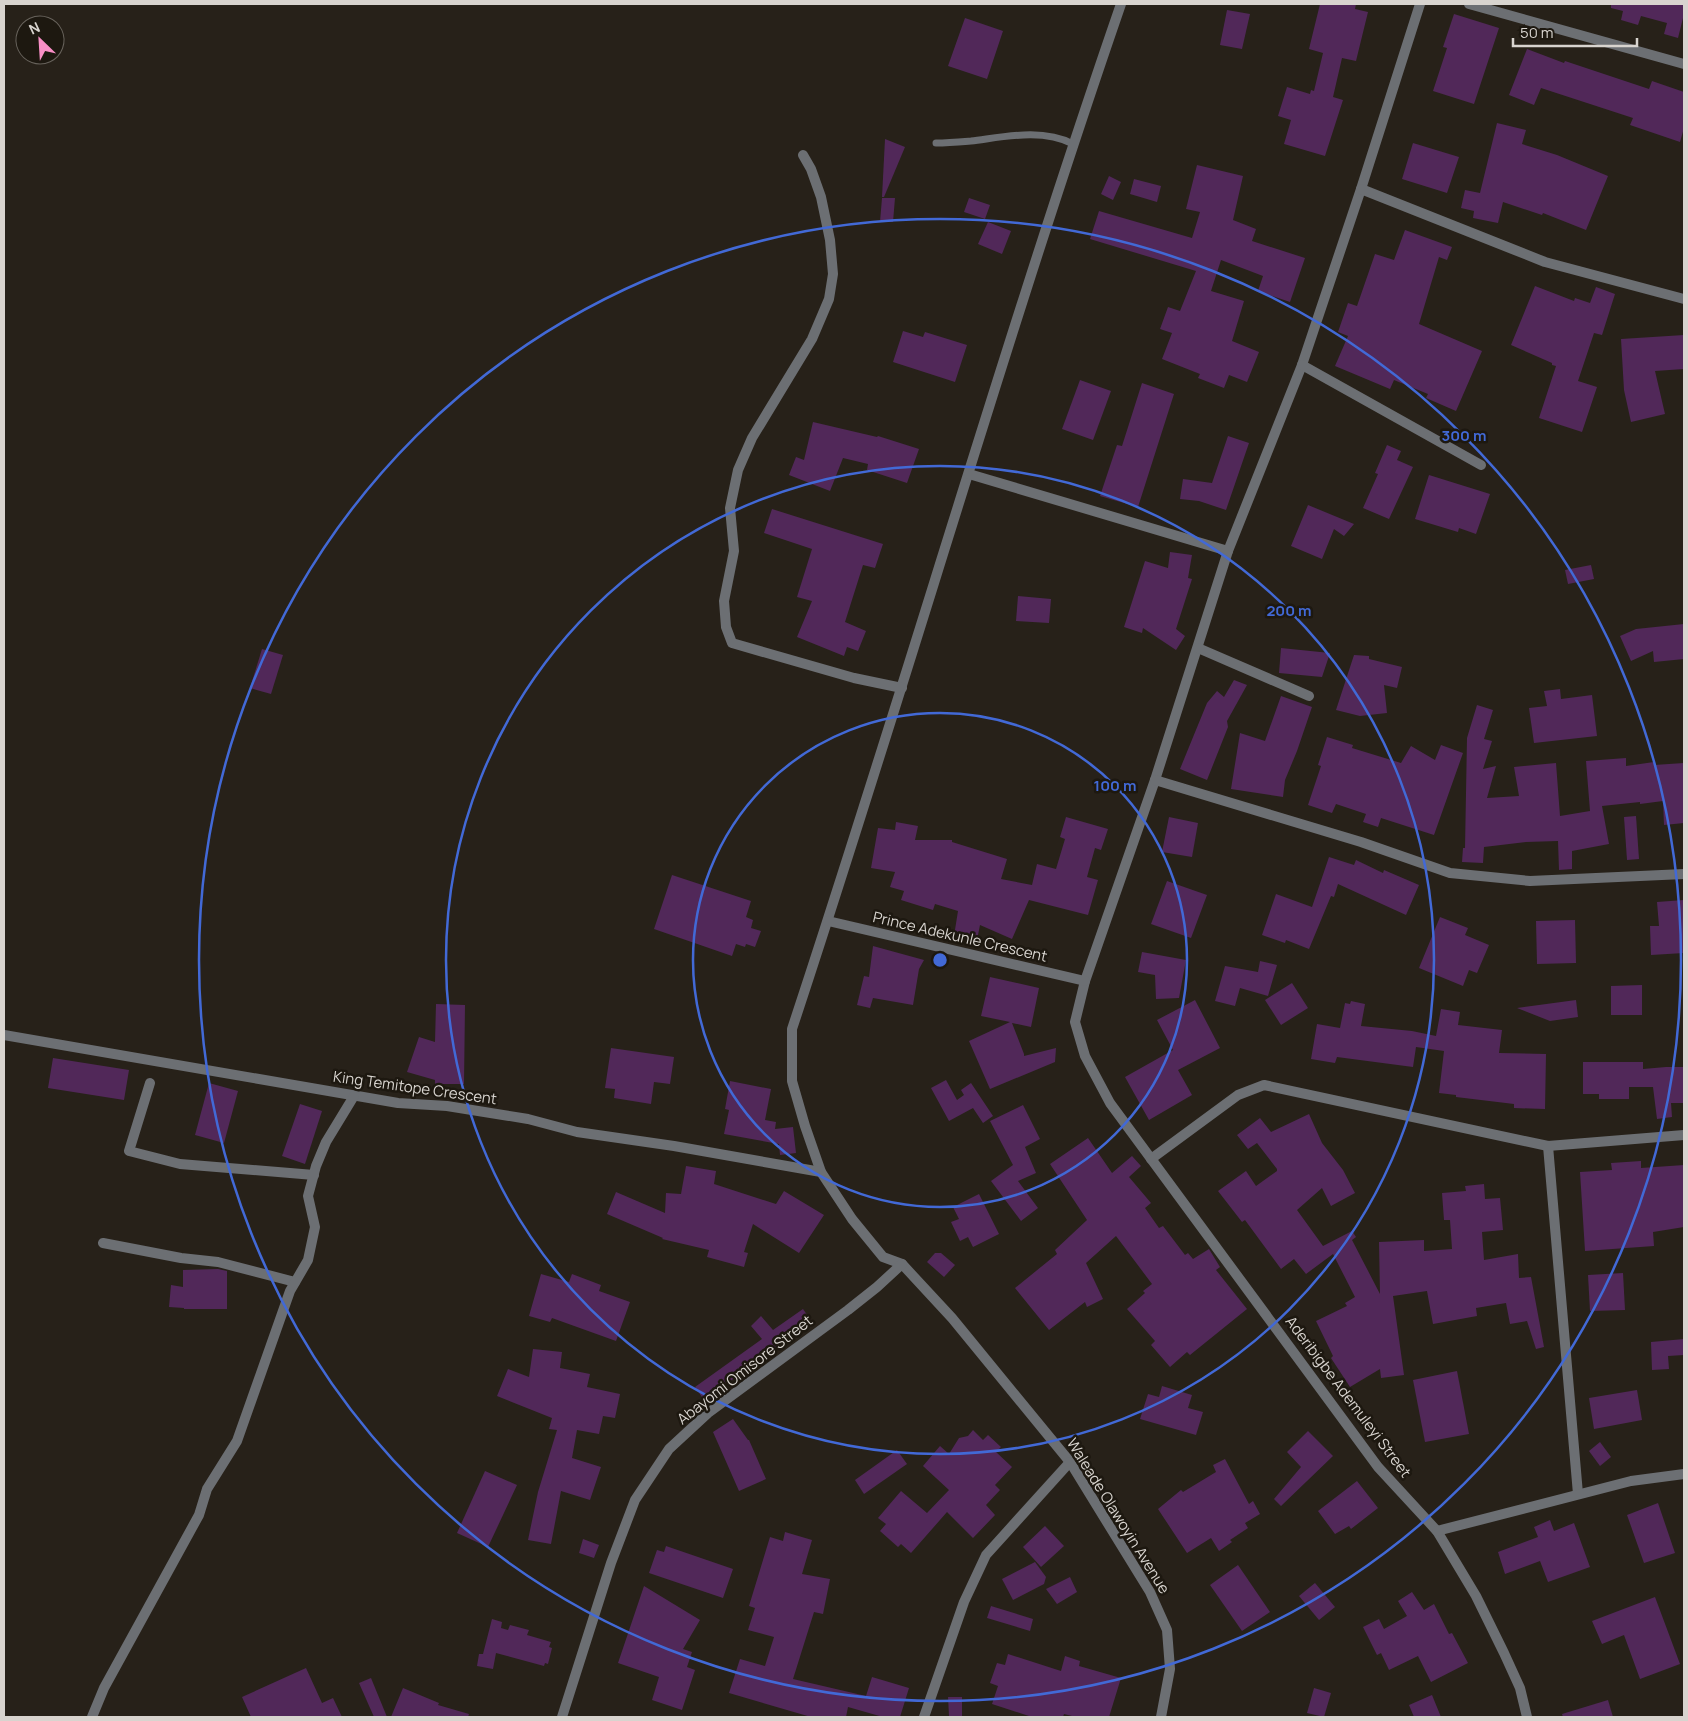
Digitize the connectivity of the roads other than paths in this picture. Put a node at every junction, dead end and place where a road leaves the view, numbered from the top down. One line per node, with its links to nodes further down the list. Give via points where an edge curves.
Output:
1 (1122, 4): 6 (street, Waleade Olawoyin Avenue)
2 (1420, 4): 8 (street, Aderibigbe Ademuleyi Street)
3 (1470, 4): 4 (street)
4 (1684, 64)
5 (936, 143): 6 (lane, via 1041,135 1061,138)
6 (1073, 144): 12 (street, Waleade Olawoyin Avenue)
7 (803, 155): 15 (street, via 820,197 830,240 833,274 829,299 812,339 752,438 738,470 730,508 734,551 724,601 726,627 732,643 854,678)
8 (1361, 189): 9 (street, via 1545,262); 10 (street, Aderibigbe Ademuleyi Street)
9 (1684, 299)
10 (1302, 365): 11 (street); 13 (street, Aderibigbe Ademuleyi Street)
11 (1481, 465)
12 (969, 474): 13 (street); 15 (street, Waleade Olawoyin Avenue)
13 (1228, 551): 14 (street, Aderibigbe Ademuleyi Street)
14 (1198, 648): 16 (street); 17 (street, Aderibigbe Ademuleyi Street)
15 (902, 688): 19 (street, Waleade Olawoyin Avenue)
16 (1309, 696)
17 (1155, 780): 18 (street, via 1361,842 1450,873 1530,881); 20 (street, Aderibigbe Ademuleyi Street)
18 (1684, 874)
19 (828, 921): 20 (street, Prince Adekunle Crescent); 27 (street, Waleade Olawoyin Avenue, via 792,1029 792,1081)
20 (1085, 981): 26 (street, Aderibigbe Ademuleyi Street, via 1075,1022 1084,1056 1110,1104)
21 (4, 1035): 23 (street, King Temitope Crescent)
22 (150, 1083): 28 (street, via 129,1151 180,1164)
23 (354, 1096): 27 (street, King Temitope Crescent, via 528,1119 577,1132); 28 (street, via 326,1142)
24 (1684, 1135): 25 (street)
25 (1548, 1146): 26 (street, via 1264,1085 1238,1095); 34 (street)
26 (1151, 1159): 35 (street, Aderibigbe Ademuleyi Street, via 1378,1467)
27 (821, 1172): 30 (street, Waleade Olawoyin Avenue, via 852,1219 884,1257)
28 (314, 1175): 31 (street, via 308,1196 315,1227 308,1260)
29 (103, 1243): 31 (street, via 218,1262)
30 (902, 1264): 32 (street, Waleade Olawoyin Avenue, via 952,1318); 37 (street, Abayomi Omisore Street, via 848,1310 708,1413 669,1449 635,1500 611,1563)
31 (296, 1282): 36 (street, via 279,1320 237,1441 207,1489 199,1515 104,1688)
32 (1070, 1462): 38 (street, via 986,1555 964,1602); 39 (street, Waleade Olawoyin Avenue, via 1150,1592 1168,1630 1170,1669)
33 (1684, 1474): 34 (street, via 1631,1481)
34 (1578, 1494): 35 (street)
35 (1437, 1531): 40 (street, Aderibigbe Ademuleyi Street, via 1476,1596 1504,1653 1520,1688)
36 (92, 1717)
37 (562, 1717)
38 (924, 1717)
39 (1161, 1717)
40 (1527, 1717)

